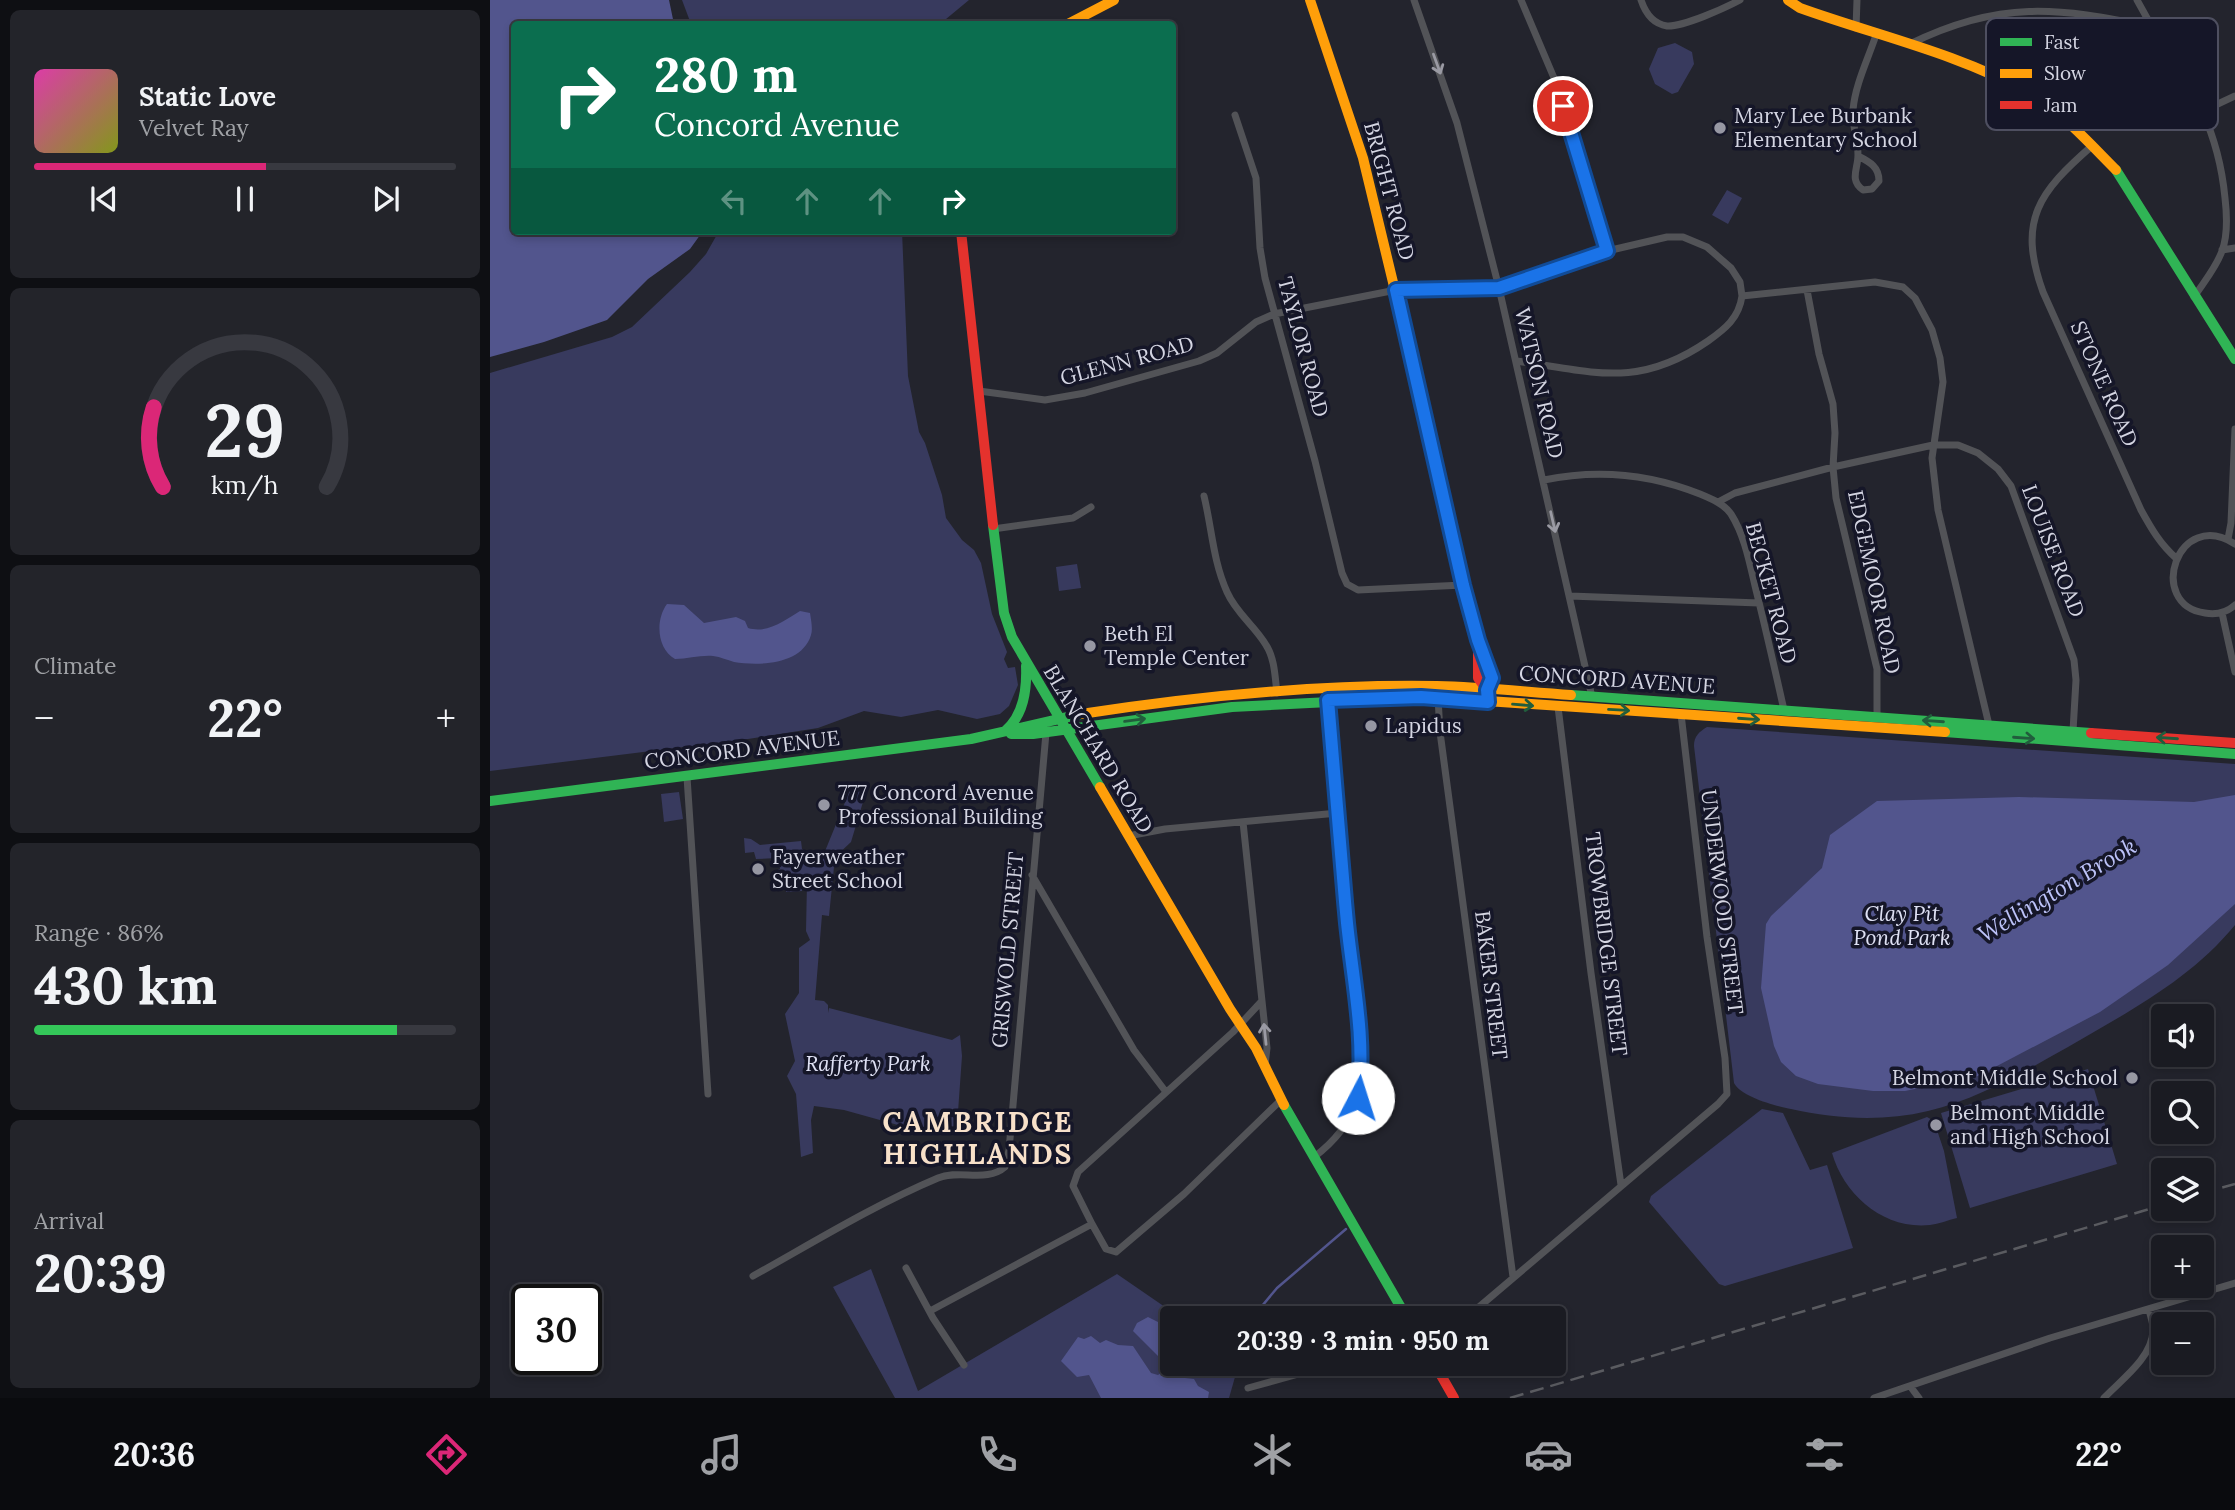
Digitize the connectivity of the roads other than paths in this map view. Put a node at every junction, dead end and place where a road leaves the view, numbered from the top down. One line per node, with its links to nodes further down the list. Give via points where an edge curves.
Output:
1 (1114, 0): 12 (main road)
2 (1310, 0): 29 (main road, BRIGHT ROAD, via 1363,158)
3 (1414, 0): 28 (street, WATSON ROAD, one-way to 28, via 1457,123)
4 (1521, 0): 27 (street, via 1557,85)
5 (1641, 0): 6 (street, via 1650,17 1668,26)
6 (1740, 0)
7 (1788, 0): 13 (main road)
8 (1857, 0): 13 (street)
9 (2137, 0): 11 (street)
10 (2107, 18): 15 (street, via 2067,10 2002,8 1938,27)
11 (2147, 18)
12 (1074, 21)
13 (1856, 28): 14 (main road)
14 (1877, 35): 15 (main road); 23 (street, via 1853,110)
15 (1910, 44): 16 (main road)
16 (1986, 73)
17 (2235, 96): 18 (street)
18 (2218, 104)
19 (1235, 115): 33 (street, TAYLOR ROAD, via 1256,178 1260,248)
20 (2078, 130): 22 (main road)
21 (2211, 130): 26 (street, via 2226,208)
22 (2093, 145): 32 (main road, via 2117,171); 46 (street, STONE ROAD, via 2047,192 2033,222 2033,256 2043,292 2141,510)
23 (1858, 156): 23 (street, via 1855,180 1863,190 1872,189 1879,181 1877,171)
24 (961, 235): 36 (main road, BLANCHARD ROAD)
25 (2235, 248): 26 (street)
26 (2222, 250): 32 (street)
27 (1607, 251): 28 (street, GLENN ROAD); 31 (street, GLENN ROAD, via 1683,237 1707,247 1731,268)
28 (1499, 288): 29 (street, GLENN ROAD); 35 (street, WATSON ROAD)
29 (1396, 290): 33 (street, GLENN ROAD); 47 (main road, BRIGHT ROAD)
30 (1807, 290): 31 (street); 38 (street, via 1875,282 1903,287 1915,298 1940,358 1942,392); 39 (street, EDGEMOOR ROAD, via 1833,404)
31 (1742, 296): 35 (street, via 1732,321 1713,338 1656,368 1622,374 1584,373)
32 (2194, 297): 34 (main road)
33 (1274, 314): 36 (street, GLENN ROAD, via 1199,362 1085,393 1045,400); 47 (street, TAYLOR ROAD, via 1347,584 1357,590)
34 (2235, 359)
35 (1516, 361): 40 (street, WATSON ROAD)
36 (979, 391): 44 (main road, BLANCHARD ROAD)
37 (2235, 429): 45 (street)
38 (1933, 445): 39 (street, LOUISE ROAD); 64 (street, via 1938,510); 69 (street, LOUISE ROAD, via 1958,445 1979,453 2011,486 2074,660)
39 (1833, 467): 42 (street, LOUISE ROAD, via 1735,493); 63 (street, EDGEMOOR ROAD, via 1844,539 1877,669)
40 (1544, 480): 42 (street, via 1583,474 1644,477); 48 (street, WATSON ROAD, one-way to 48)
41 (1204, 496): 55 (street, via 1227,594 1266,645)
42 (1718, 502): 49 (street, BECKET ROAD, via 1730,512 1738,529)
43 (1091, 507): 44 (street, via 1073,518)
44 (993, 529): 52 (main road, BLANCHARD ROAD, via 1004,613)
45 (2231, 542): 46 (street, via 2217,536 2198,538)
46 (2176, 558): 51 (street, via 2173,582 2182,601 2201,613)
47 (1463, 585): 56 (main road, BRIGHT ROAD, via 1478,640 1478,678)
48 (1570, 596): 49 (street); 59 (street, WATSON ROAD)
49 (1759, 603): 61 (street, BECKET ROAD)
50 (2235, 605): 51 (street)
51 (2222, 613): 53 (street)
52 (1026, 663): 62 (main road, BLANCHARD ROAD); 67 (main road, via 1026,688 1016,718)
53 (2235, 672)
54 (1438, 692): 55 (main road, CONCORD AVENUE); 56 (main road, CONCORD AVENUE); 57 (main road, CONCORD AVENUE); 89 (street, BAKER STREET)
55 (1278, 693): 62 (main road, CONCORD AVENUE)
56 (1487, 696): 58 (main road, CONCORD AVENUE)
57 (1328, 700): 65 (main road, CONCORD AVENUE, one-way to 57, via 1232,707); 74 (street)
58 (1557, 702): 59 (main road, CONCORD AVENUE); 85 (street, TROWBRIDGE STREET)
59 (1594, 703): 60 (main road, CONCORD AVENUE)
60 (1681, 709): 61 (main road, CONCORD AVENUE); 85 (street, UNDERWOOD STREET, via 1727,1094)
61 (1785, 715): 63 (main road, CONCORD AVENUE)
62 (1060, 718): 65 (main road, BLANCHARD ROAD); 67 (main road, CONCORD AVENUE)
63 (1877, 722): 64 (main road, CONCORD AVENUE, one-way to 63); 68 (main road, CONCORD AVENUE)
64 (1989, 724): 68 (main road); 69 (main road, CONCORD AVENUE)
65 (1068, 730): 66 (main road, CONCORD AVENUE); 76 (main road, BLANCHARD ROAD)
66 (1046, 733): 67 (main road, CONCORD AVENUE); 77 (street, GRISWOLD STREET)
67 (1000, 734): 72 (main road, CONCORD AVENUE)
68 (1992, 736): 69 (main road, CONCORD AVENUE, one-way to 69)
69 (2072, 737): 70 (main road, CONCORD AVENUE, one-way to 69); 71 (main road, CONCORD AVENUE)
70 (2235, 743)
71 (2235, 754)
72 (687, 777): 73 (main road, CONCORD AVENUE); 82 (street)
73 (490, 802)
74 (1338, 813): 75 (street); 84 (street, via 1361,1077 1349,1119)
75 (1243, 822): 76 (street); 78 (street)
76 (1128, 836): 79 (main road, BLANCHARD ROAD)
77 (1032, 874): 81 (street, via 1134,1050); 88 (street, GRISWOLD STREET, via 1009,1150 1002,1170 942,1176)
78 (1261, 1002): 79 (street); 80 (street, one-way to 78)
79 (1240, 1025): 80 (main road, BLANCHARD ROAD); 81 (street)
80 (1265, 1067): 83 (main road, BLANCHARD ROAD)
81 (1167, 1092): 86 (street, via 1074,1178 1073,1186)
82 (708, 1094)
83 (1281, 1100): 84 (main road, BLANCHARD ROAD); 86 (street, via 1127,1245 1110,1252)
84 (1314, 1157): 91 (main road, BLANCHARD ROAD)
85 (1621, 1185): 89 (street)
86 (1092, 1224): 94 (street)
87 (906, 1268): 94 (street)
88 (752, 1276)
89 (1513, 1277): 92 (street)
90 (2235, 1283): 93 (street)
91 (1400, 1306)
92 (1480, 1306)
93 (2149, 1309): 98 (street); 103 (street, via 2154,1330 2151,1343)
94 (929, 1311): 95 (street)
95 (964, 1365)
96 (1291, 1376): 99 (street)
97 (1441, 1376): 100 (main road)
98 (1910, 1386): 101 (street); 102 (street)
99 (1248, 1388)
100 (1454, 1398)
101 (1874, 1398)
102 (1919, 1398)
103 (2104, 1398)

